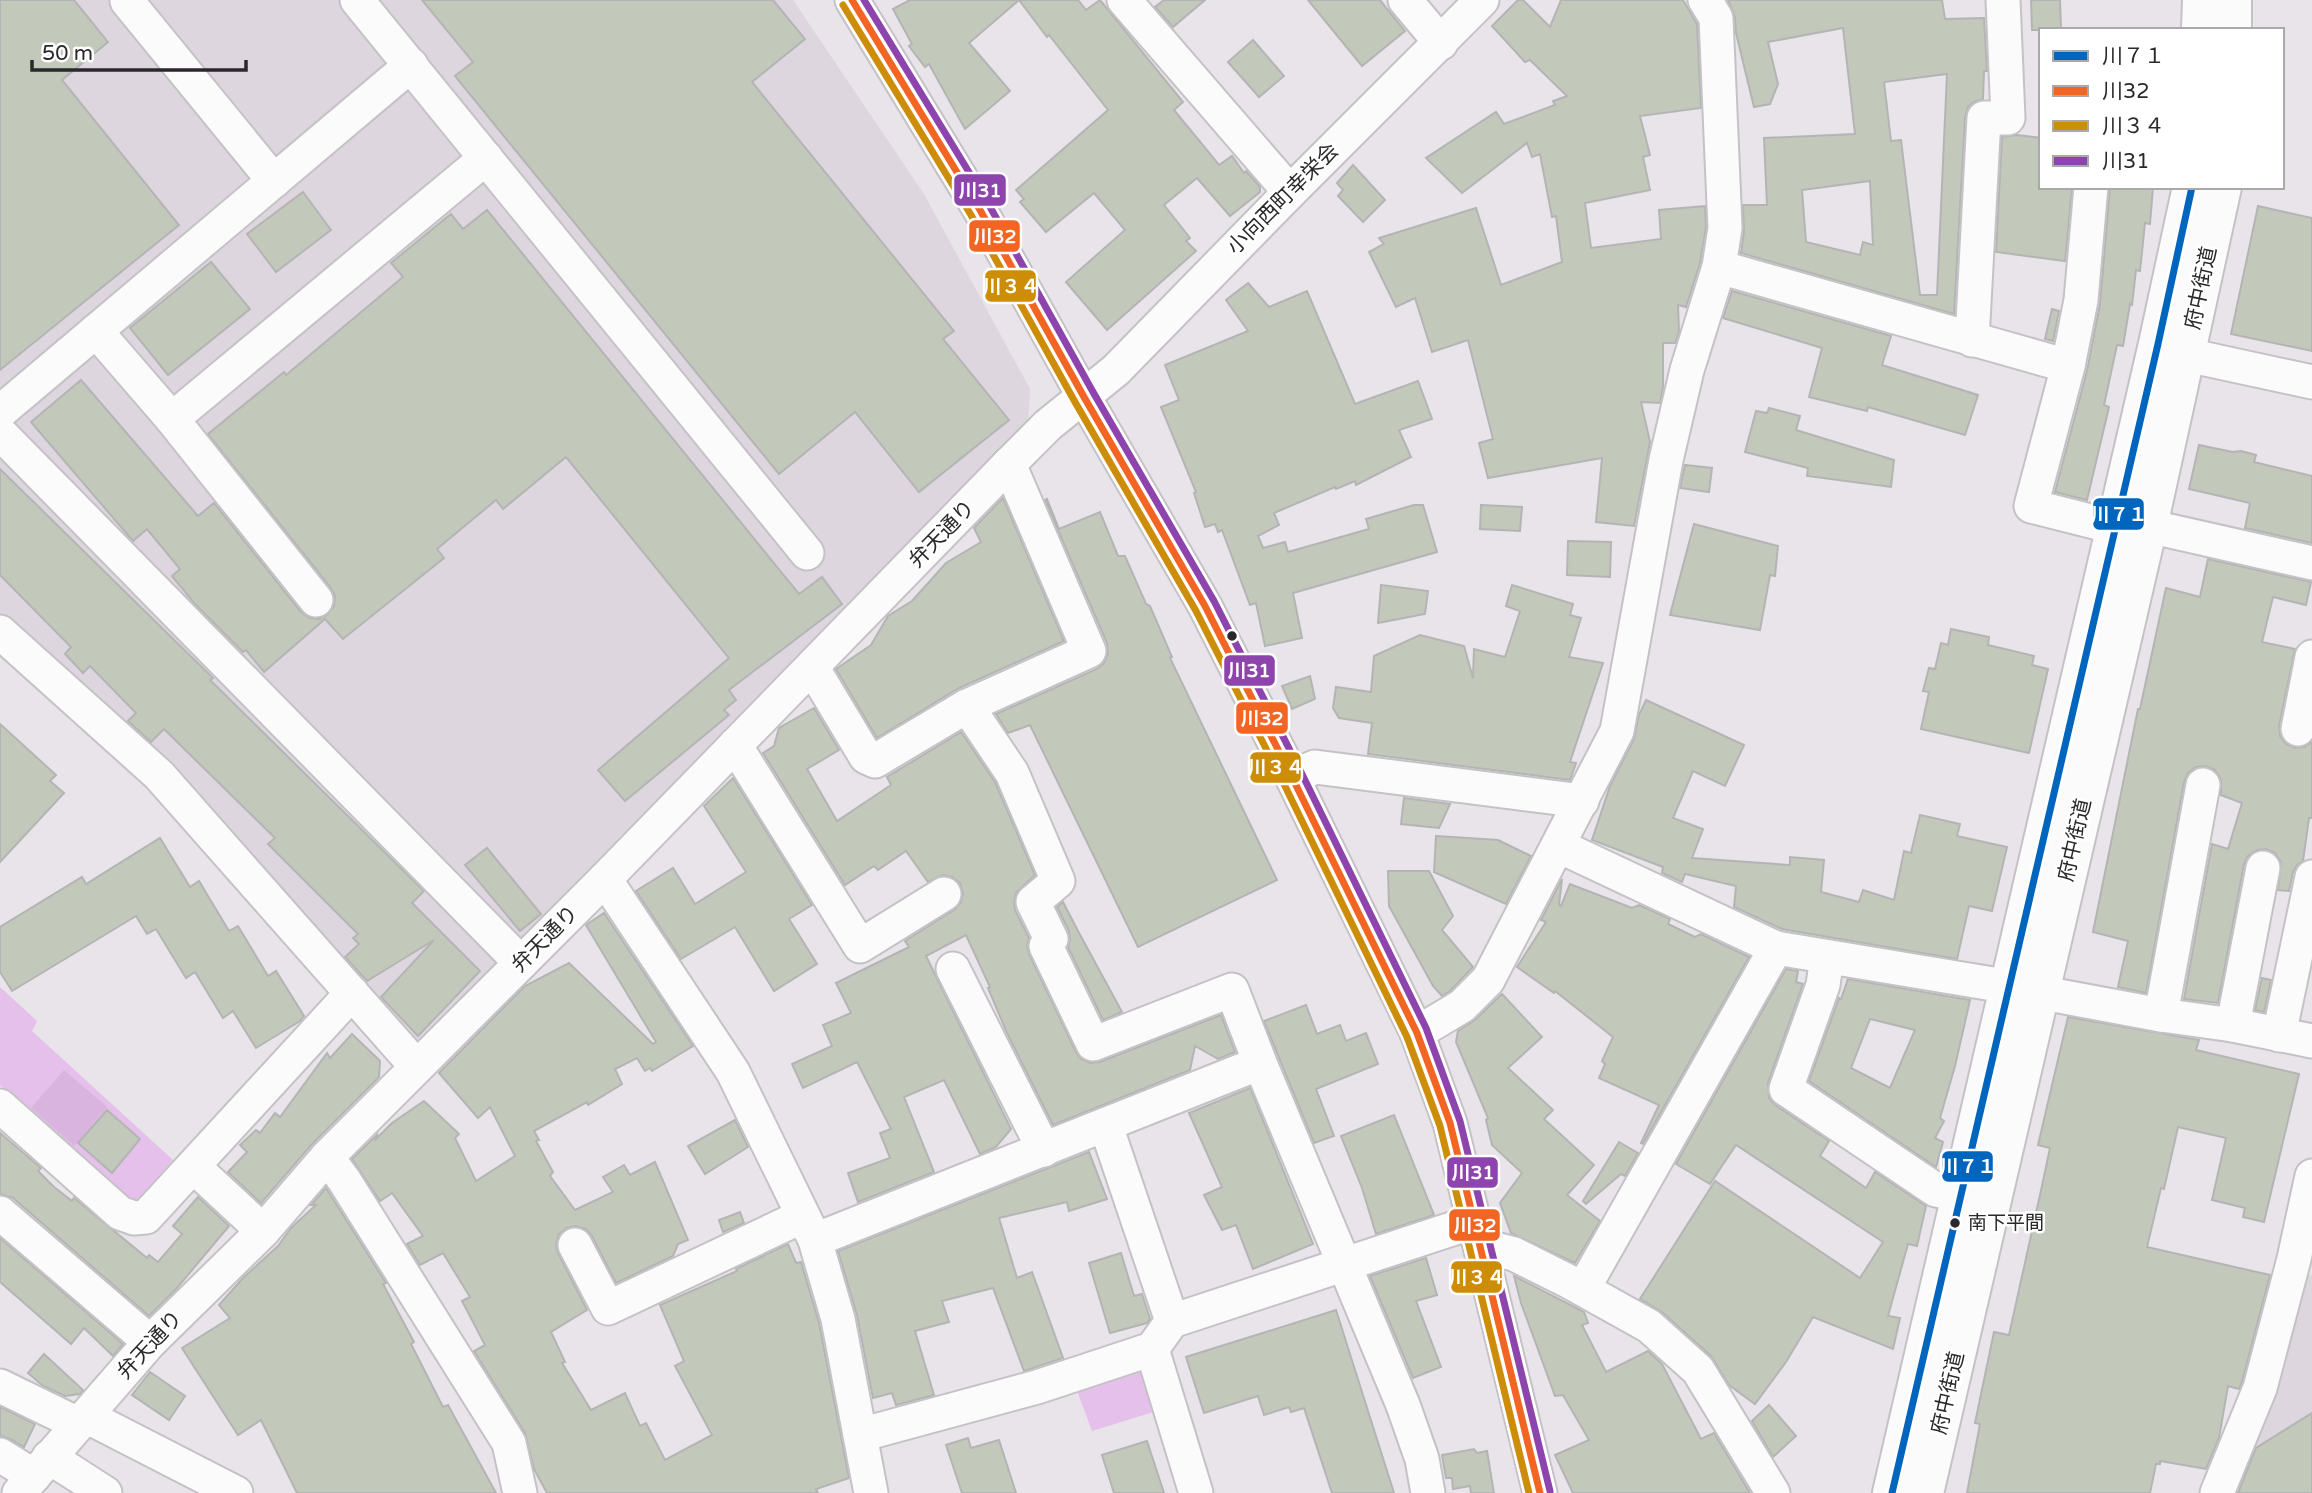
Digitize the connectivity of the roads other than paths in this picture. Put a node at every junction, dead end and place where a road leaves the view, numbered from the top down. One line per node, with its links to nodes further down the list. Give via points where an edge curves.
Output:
1 (357, 0): 14 (street)
2 (1124, 0): 20 (street)
3 (1405, 0): 13 (street)
4 (1482, 0): 13 (street, 小向西町幸栄会)
5 (1705, 0): 21 (street, via 1716,18 1725,228)
6 (2003, 0): 23 (street, via 2008,118 1984,118)
7 (2202, 0): 11 (highway)
8 (2232, 0): 12 (highway)
9 (127, 1): 16 (street)
10 (865, 5): 27 (street)
11 (2201, 28)
12 (2232, 28)
13 (1441, 43): 20 (street, 小向西町幸栄会)
14 (411, 65): 15 (street); 16 (street)
15 (486, 158): 29 (street); 33 (street)
16 (274, 181): 22 (street)
17 (2091, 189): 25 (street, via 2081,300)
18 (2192, 189): 32 (highway, 府中街道, via 2158,344)
19 (2222, 189): 24 (highway, 府中街道)
20 (1290, 192): 27 (street, 小向西町幸栄会)
21 (1719, 267): 23 (street); 44 (street, via 1687,370 1666,460 1617,731)
22 (96, 331): 28 (street); 29 (street)
23 (1972, 340): 25 (street)
24 (2187, 355): 26 (street); 32 (highway, 府中街道)
25 (2068, 366): 32 (street, via 2031,506)
26 (2312, 382)
27 (1084, 397): 31 (street, 弁天通り); 42 (street, via 1205,606)
28 (0, 412)
29 (172, 419): 35 (street)
30 (0, 433): 52 (street)
31 (1009, 464): 38 (street, 弁天通り); 39 (street, via 1089,650)
32 (2131, 527): 34 (street); 54 (highway, 府中街道)
33 (807, 553)
34 (2312, 563)
35 (316, 600)
36 (0, 632): 55 (street, via 159,775)
37 (2312, 657): 40 (street)
38 (812, 667): 39 (street, via 866,757 876,761); 41 (street, 弁天通り)
39 (967, 706): 61 (street, via 1012,773 1058,881 1033,902 1051,940 1046,946 1093,1044 1232,990)
40 (2298, 729)
41 (735, 745): 48 (street, 弁天通り); 49 (street, via 860,946)
42 (1292, 777): 44 (street, via 1315,767); 58 (street)
43 (2203, 785): 56 (street)
44 (1582, 801): 45 (street)
45 (1559, 846): 50 (street); 58 (street, via 1488,980 1462,1006)
46 (2263, 868): 57 (street)
47 (2312, 877): 59 (street)
48 (604, 879): 52 (street, 弁天通り); 71 (street, via 733,1072)
49 (944, 894)
50 (1776, 948): 51 (street); 76 (street)
51 (1827, 957): 54 (street); 69 (street, via 1823,985 1786,1089 1936,1190)
52 (521, 962): 62 (street, 弁天通り)
53 (953, 969): 66 (street)
54 (2025, 990): 56 (street); 69 (highway, 府中街道); 94 (highway, 府中街道)
55 (352, 993): 62 (street); 65 (street, via 249,1093)
56 (2161, 1015): 57 (street)
57 (2233, 1025): 59 (street)
58 (1417, 1033): 73 (street, via 1450,1123)
59 (2279, 1035): 60 (street)
60 (2312, 1041)
61 (1260, 1063): 64 (street); 75 (street)
62 (416, 1066): 67 (street, 弁天通り)
63 (0, 1106): 65 (street, via 120,1213 134,1218 146,1217)
64 (1106, 1126): 66 (street); 77 (street)
65 (202, 1150): 72 (street)
66 (1044, 1150): 71 (street)
67 (327, 1157): 72 (street, 弁天通り); 87 (street, via 509,1443)
68 (2312, 1176): 95 (street, via 2260,1388)
69 (1962, 1196): 93 (highway, 府中街道)
70 (0, 1213): 78 (street)
71 (809, 1228): 74 (street, via 608,1308); 82 (street, via 838,1319)
72 (263, 1231): 78 (street, 弁天通り)
73 (1477, 1233): 75 (street); 76 (street); 91 (street)
74 (575, 1245)
75 (1344, 1263): 77 (street); 90 (street, via 1403,1405 1422,1459)
76 (1583, 1289): 92 (street, via 1649,1326 1698,1370)
77 (1172, 1321): 79 (street)
78 (150, 1342): 81 (street, 弁天通り)
79 (1152, 1349): 82 (street); 89 (street)
80 (0, 1386): 81 (street)
81 (82, 1420): 84 (street, 弁天通り); 86 (street)
82 (860, 1435): 88 (street)
83 (0, 1455): 84 (street)
84 (34, 1475): 85 (street)
85 (104, 1493)
86 (236, 1493)
87 (520, 1493)
88 (871, 1493)
89 (1196, 1493)
90 (1428, 1493)
91 (1540, 1493)
92 (1773, 1493)
93 (1892, 1493)
94 (1924, 1493)
95 (2217, 1493)

